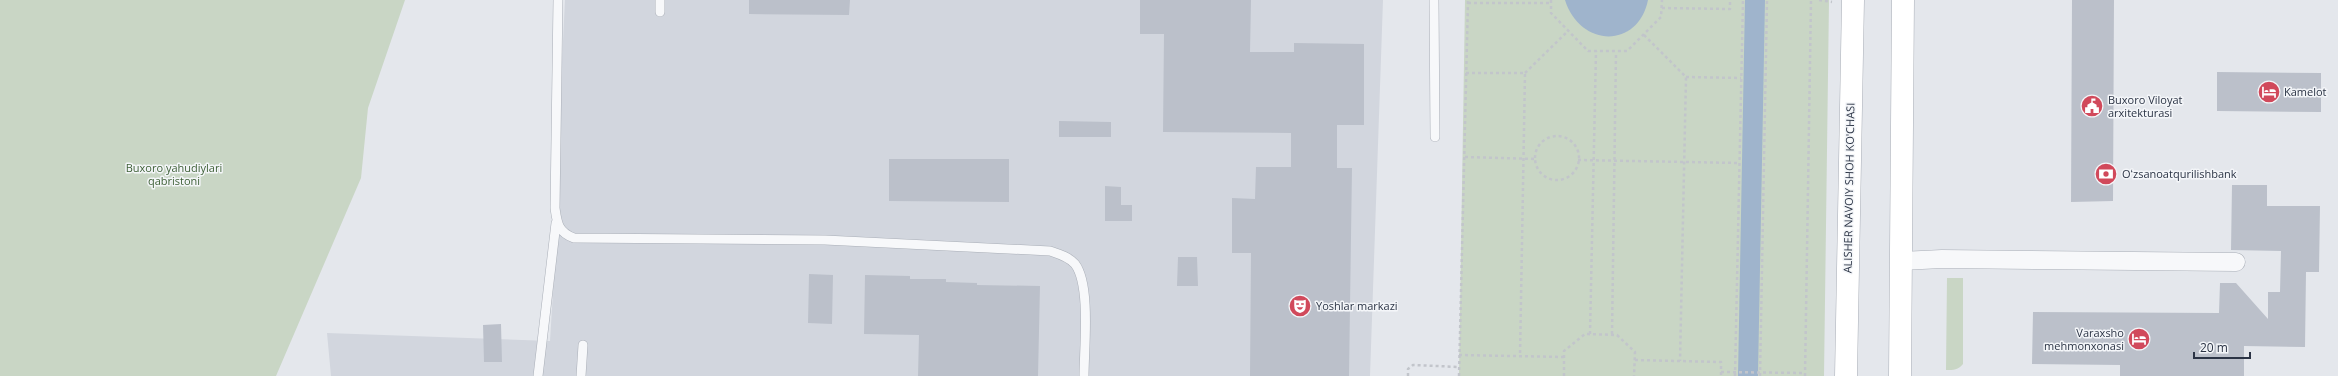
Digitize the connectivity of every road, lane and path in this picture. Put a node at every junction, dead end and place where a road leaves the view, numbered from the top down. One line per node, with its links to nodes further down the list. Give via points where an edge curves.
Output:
1 (558, 0): 32 (lane)
2 (660, 0): 14 (lane)
3 (1434, 0): 23 (lane)
4 (1662, 0): 13 (path)
5 (1730, 0): 13 (path, via 1730,9)
6 (1743, 0): 31 (path)
7 (1767, 0): 46 (path)
8 (1811, 0): 47 (path)
9 (1852, 0): 56 (main road, ALISHER NAVOIY SHOH KO'CHASI)
10 (1903, 0): 33 (main road)
11 (1468, 2): 12 (path); 19 (path)
12 (1551, 2): 15 (path, via 1552,13)
13 (1662, 8): 16 (path, via 1661,17)
14 (660, 12)
15 (1568, 31): 17 (path, via 1588,51); 20 (path)
16 (1644, 35): 18 (path, via 1628,51); 21 (path)
17 (1596, 51): 18 (path); 28 (path)
18 (1616, 52): 29 (path)
19 (1466, 73): 20 (path); 24 (path)
20 (1525, 73): 25 (path)
21 (1686, 77): 22 (path); 30 (path)
22 (1741, 78)
23 (1434, 137)
24 (1465, 157): 25 (path); 38 (path)
25 (1524, 159): 26 (path); 39 (path)
26 (1536, 159): 27 (path, via 1536,167 1547,178 1567,178 1578,167); 27 (path, via 1536,149 1548,137 1565,136 1577,147)
27 (1578, 160): 28 (path)
28 (1594, 160): 29 (path); 35 (path)
29 (1615, 160): 30 (path); 36 (path)
30 (1683, 161): 31 (path); 42 (path)
31 (1740, 163): 45 (path)
32 (556, 221): 48 (lane); 50 (lane, via 562,232 574,238 825,240 1050,251 1066,256 1081,276 1085,299)
33 (1901, 261): 34 (street, via 1942,259); 57 (main road)
34 (2236, 262)
35 (1590, 334): 36 (path); 40 (path, via 1585,334 1564,351)
36 (1612, 334): 41 (path, via 1617,335 1635,352)
37 (583, 345): 49 (lane)
38 (1459, 355): 39 (path); 43 (path)
39 (1520, 356): 40 (path)
40 (1564, 357): 53 (path)
41 (1635, 360): 42 (path); 54 (path)
42 (1680, 361): 44 (path, via 1721,362)
43 (1459, 367): 51 (path, via 1413,365 1408,369); 52 (path)
44 (1721, 372): 45 (path); 55 (path)
45 (1735, 374): 46 (path)
46 (1760, 374): 47 (path)
47 (1805, 374)
48 (538, 376)
49 (582, 376)
50 (1084, 376)
51 (1408, 376)
52 (1459, 376)
53 (1564, 376)
54 (1634, 376)
55 (1721, 376)
56 (1846, 376)
57 (1900, 376)

